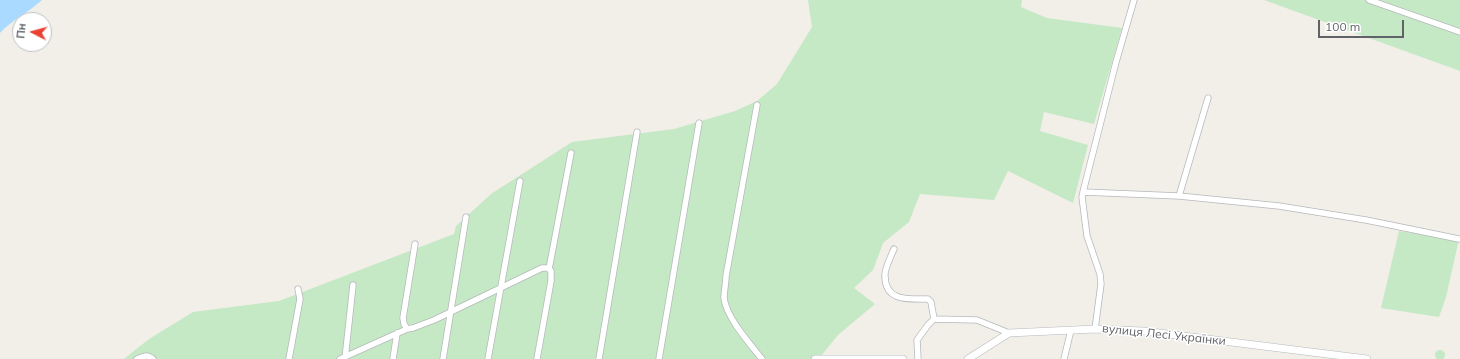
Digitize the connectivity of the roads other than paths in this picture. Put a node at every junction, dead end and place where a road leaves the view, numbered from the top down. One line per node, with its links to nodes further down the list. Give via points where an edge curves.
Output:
1 (1134, 0): 10 (street)
2 (1369, 0): 3 (street)
3 (1460, 32)
4 (1208, 98): 11 (street)
5 (757, 105): 37 (street, via 724,298 740,332)
6 (700, 123): 36 (street)
7 (637, 132): 35 (street)
8 (571, 153): 16 (street)
9 (520, 181): 18 (street)
10 (1083, 192): 11 (street); 23 (street, via 1087,236 1101,284)
11 (1179, 196): 13 (street, via 1279,206)
12 (466, 217): 20 (street)
13 (1459, 239)
14 (415, 244): 22 (street, via 403,318)
15 (894, 250): 21 (street, via 884,275 888,290 903,299 928,298)
16 (549, 269): 18 (street, via 542,268); 34 (street, via 552,274)
17 (353, 285): 27 (street)
18 (502, 287): 20 (street); 33 (street)
19 (298, 289): 30 (street, via 300,299)
20 (452, 310): 22 (street, via 420,326); 32 (street)
21 (934, 319): 26 (street, via 977,320); 40 (street, via 917,340)
22 (407, 329): 25 (street)
23 (1095, 329): 24 (street, вулиця Лесі Українки); 43 (street, вулиця Лесі Українки, via 1143,331)
24 (1071, 330): 26 (street, вулиця Лесі Українки); 42 (street)
25 (397, 333): 27 (street); 31 (street)
26 (1009, 333): 41 (street, вулиця Лесі Українки)
27 (343, 358)
28 (137, 359): 29 (street, via 144,355)
29 (153, 359)
30 (289, 359)
31 (393, 359)
32 (443, 359)
33 (488, 359)
34 (537, 359)
35 (599, 359)
36 (659, 359)
37 (762, 359)
38 (815, 359): 39 (street)
39 (904, 359)
40 (918, 359)
41 (968, 359)
42 (1064, 359)
43 (1367, 359)

